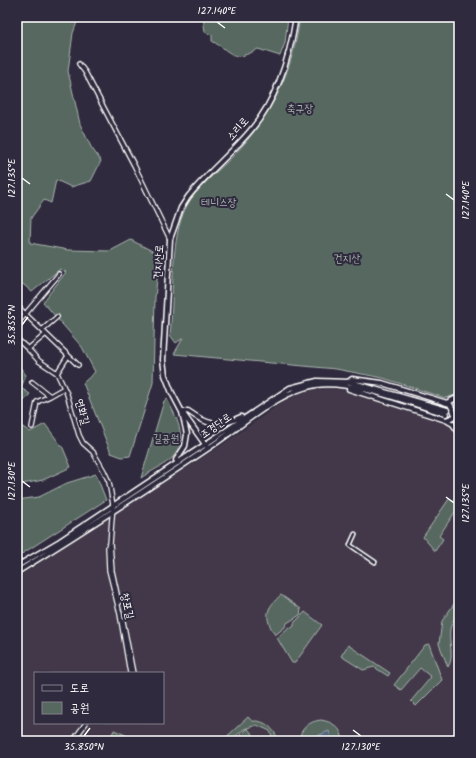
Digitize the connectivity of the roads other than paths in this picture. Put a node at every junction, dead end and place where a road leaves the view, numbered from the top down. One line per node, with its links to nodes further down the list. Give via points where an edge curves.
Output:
1 (296, 17): 3 (street, 소리로, via 292,42 282,73 263,112 252,128 188,196)
2 (79, 64): 3 (street, 건지산로, via 116,129)
3 (170, 239): 22 (street, 건지산로, via 163,360 168,383)
4 (59, 274): 6 (street)
5 (17, 306): 6 (street)
6 (26, 314): 8 (street); 9 (street)
7 (57, 317): 9 (street)
8 (17, 324)
9 (42, 330): 10 (street)
10 (46, 334): 12 (street); 13 (street)
11 (17, 339): 12 (street, 연화길)
12 (28, 350): 15 (street, 연화길, via 39,362)
13 (68, 356): 14 (street); 15 (street)
14 (78, 365)
15 (56, 373): 18 (street, 연화길)
16 (32, 382): 19 (street)
17 (347, 384): 21 (street, via 352,379 382,383); 23 (street, 조경단로); 24 (street, 조경단로, via 329,380 302,384 283,392); 25 (street, via 347,388 365,395); 29 (street, 조경단로, via 317,385 286,395)
18 (64, 388): 19 (street); 31 (street, 연화길, via 75,414 79,435 98,460 106,476)
19 (50, 396): 26 (street, via 37,402)
20 (459, 397): 21 (street)
21 (446, 402): 25 (street, via 450,404 456,416)
22 (182, 412): 24 (street, via 188,411 205,421 217,424 230,423); 28 (street, 건지산로); 30 (street, via 187,434 185,446 176,460)
23 (446, 412)
24 (249, 414): 28 (street, 조경단로)
25 (446, 420): 27 (street)
26 (32, 427)
27 (458, 431)
28 (205, 444): 29 (street, 건지산로); 30 (street, 조경단로)
29 (208, 449): 31 (street, 조경단로)
30 (178, 463): 31 (street, 조경단로)
31 (113, 508): 34 (street, 조경단로); 35 (street, 조경단로); 36 (street, 창포길, via 110,544 112,571)
32 (355, 534): 33 (street, via 350,545)
33 (375, 562)
34 (17, 566)
35 (17, 572)
36 (132, 672)
37 (85, 724): 38 (street)
38 (73, 741)

